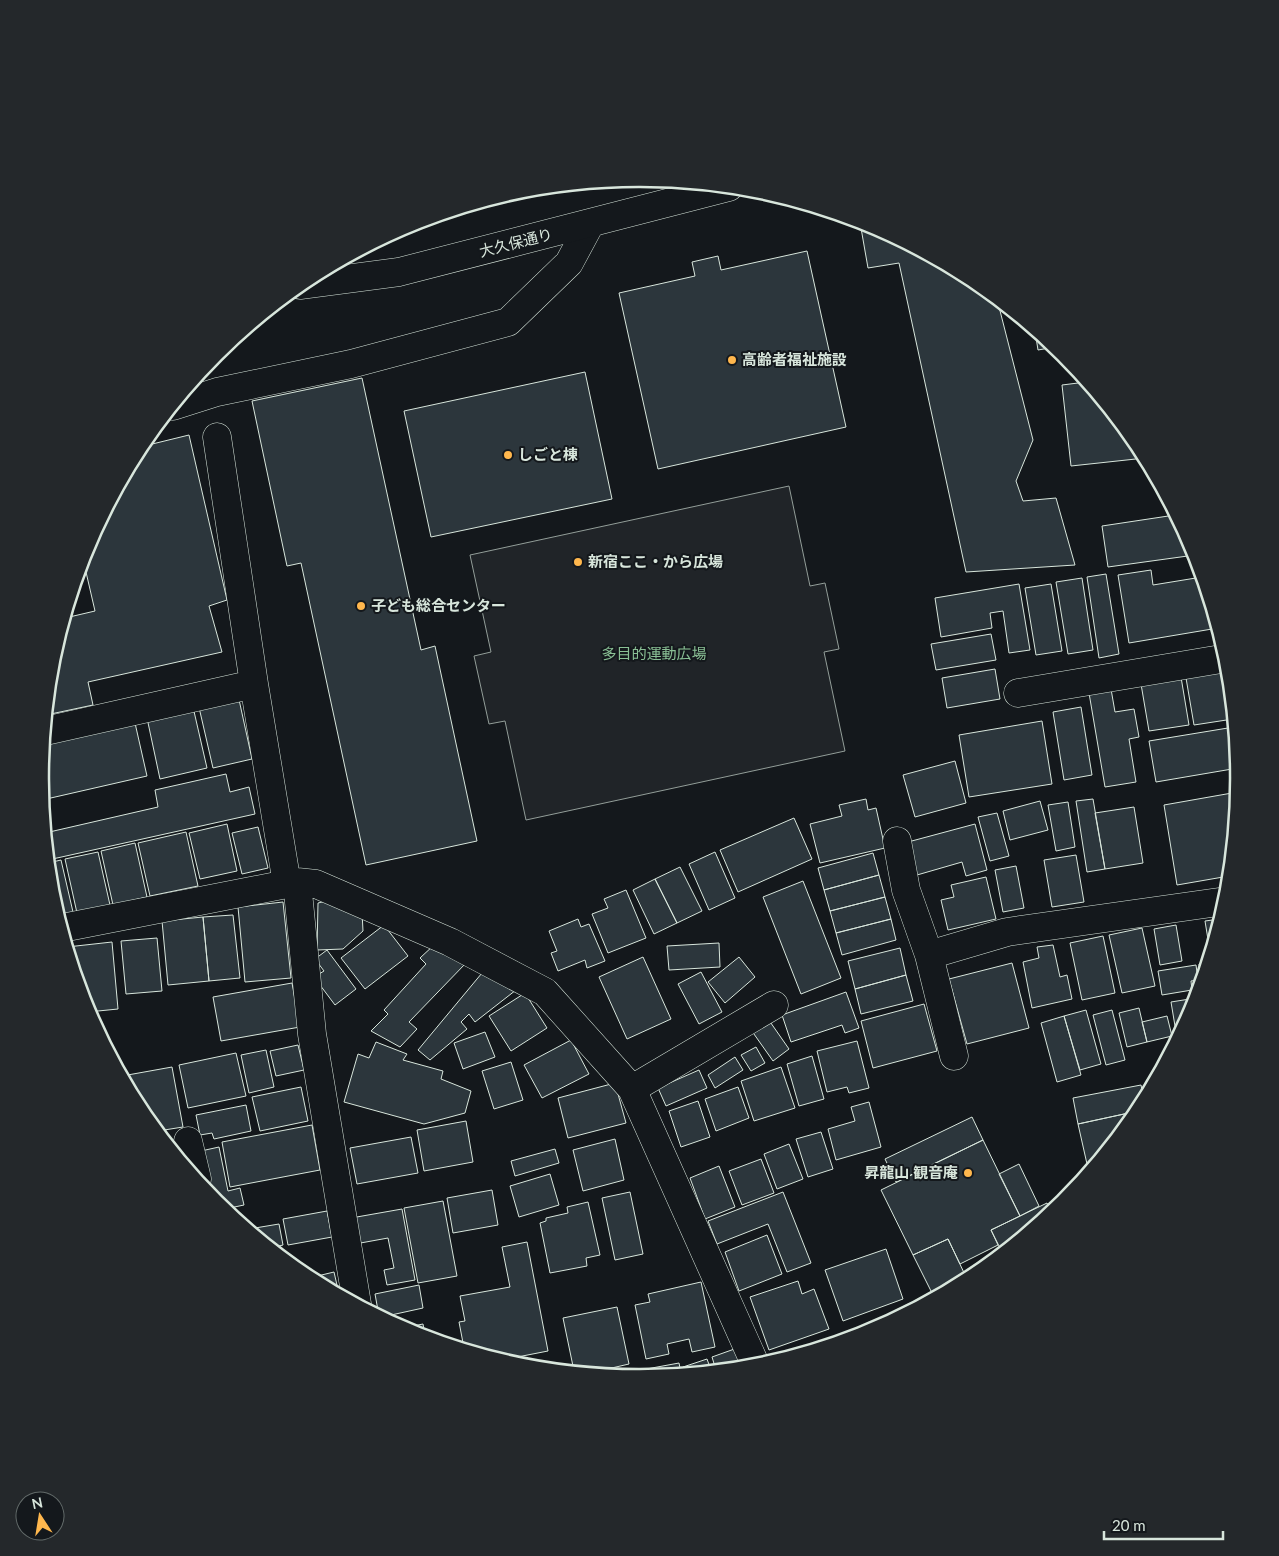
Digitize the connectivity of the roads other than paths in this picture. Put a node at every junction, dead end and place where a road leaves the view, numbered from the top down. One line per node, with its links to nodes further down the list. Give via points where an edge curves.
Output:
1 (712, 192): 2 (street, 大久保通り)
2 (590, 224): 3 (street, 大久保通り, via 399,272); 4 (street, via 569,263 508,322 352,364 217,392)
3 (318, 283)
4 (183, 403)
5 (217, 437): 7 (street)
6 (1218, 659): 8 (street)
7 (254, 684): 9 (street); 11 (street)
8 (1018, 693)
9 (51, 730)
10 (897, 841): 14 (street, via 906,890)
11 (292, 883): 13 (street); 17 (street, via 316,884 450,942 545,992); 20 (street, via 312,1034)
12 (1217, 901): 14 (street, via 1007,932)
13 (68, 927)
14 (929, 955): 16 (street)
15 (774, 1005): 17 (street)
16 (954, 1056)
17 (632, 1089): 21 (street)
18 (188, 1141): 19 (street)
19 (194, 1167)
20 (357, 1297)
21 (752, 1358)

